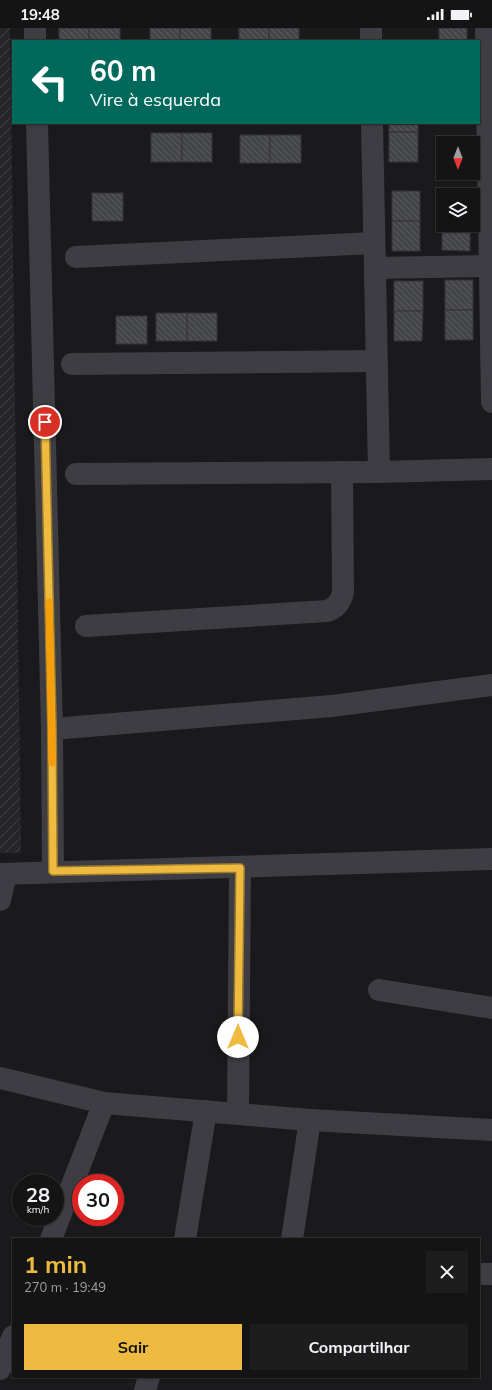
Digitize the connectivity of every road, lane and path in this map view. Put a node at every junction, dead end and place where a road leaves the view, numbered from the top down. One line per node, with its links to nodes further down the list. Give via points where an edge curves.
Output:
1 (35, 28): 4 (street)
2 (371, 28): 5 (street)
3 (486, 28): 10 (street)
4 (35, 40)
5 (371, 40)
6 (37, 124): 21 (street)
7 (372, 124): 8 (street)
8 (374, 243): 9 (street); 11 (street)
9 (76, 257)
10 (490, 266): 11 (street); 14 (street)
11 (375, 268): 12 (street)
12 (376, 361): 13 (street); 17 (street)
13 (72, 364)
14 (492, 402)
15 (492, 469): 17 (street)
16 (342, 472): 17 (street); 18 (street); 19 (street, via 343,592 342,599 332,609)
17 (379, 472)
18 (76, 474)
19 (86, 626)
20 (492, 685): 21 (street, via 332,706)
21 (52, 729): 24 (street)
22 (492, 859): 23 (street)
23 (240, 868): 24 (street); 32 (street)
24 (53, 871): 25 (street)
25 (3, 874): 26 (street)
26 (0, 900)
27 (379, 990): 28 (street)
28 (492, 1008)
29 (0, 1078): 30 (street)
30 (104, 1103): 31 (street); 35 (street)
31 (206, 1112): 32 (street); 36 (street)
32 (238, 1114): 33 (street)
33 (310, 1120): 34 (street); 37 (street)
34 (492, 1130)
35 (51, 1238)
36 (185, 1238)
37 (292, 1238)
38 (480, 1274): 39 (street)
39 (492, 1274)
40 (12, 1339): 41 (street)
41 (0, 1369)
42 (149, 1378): 43 (street)
43 (144, 1390)

